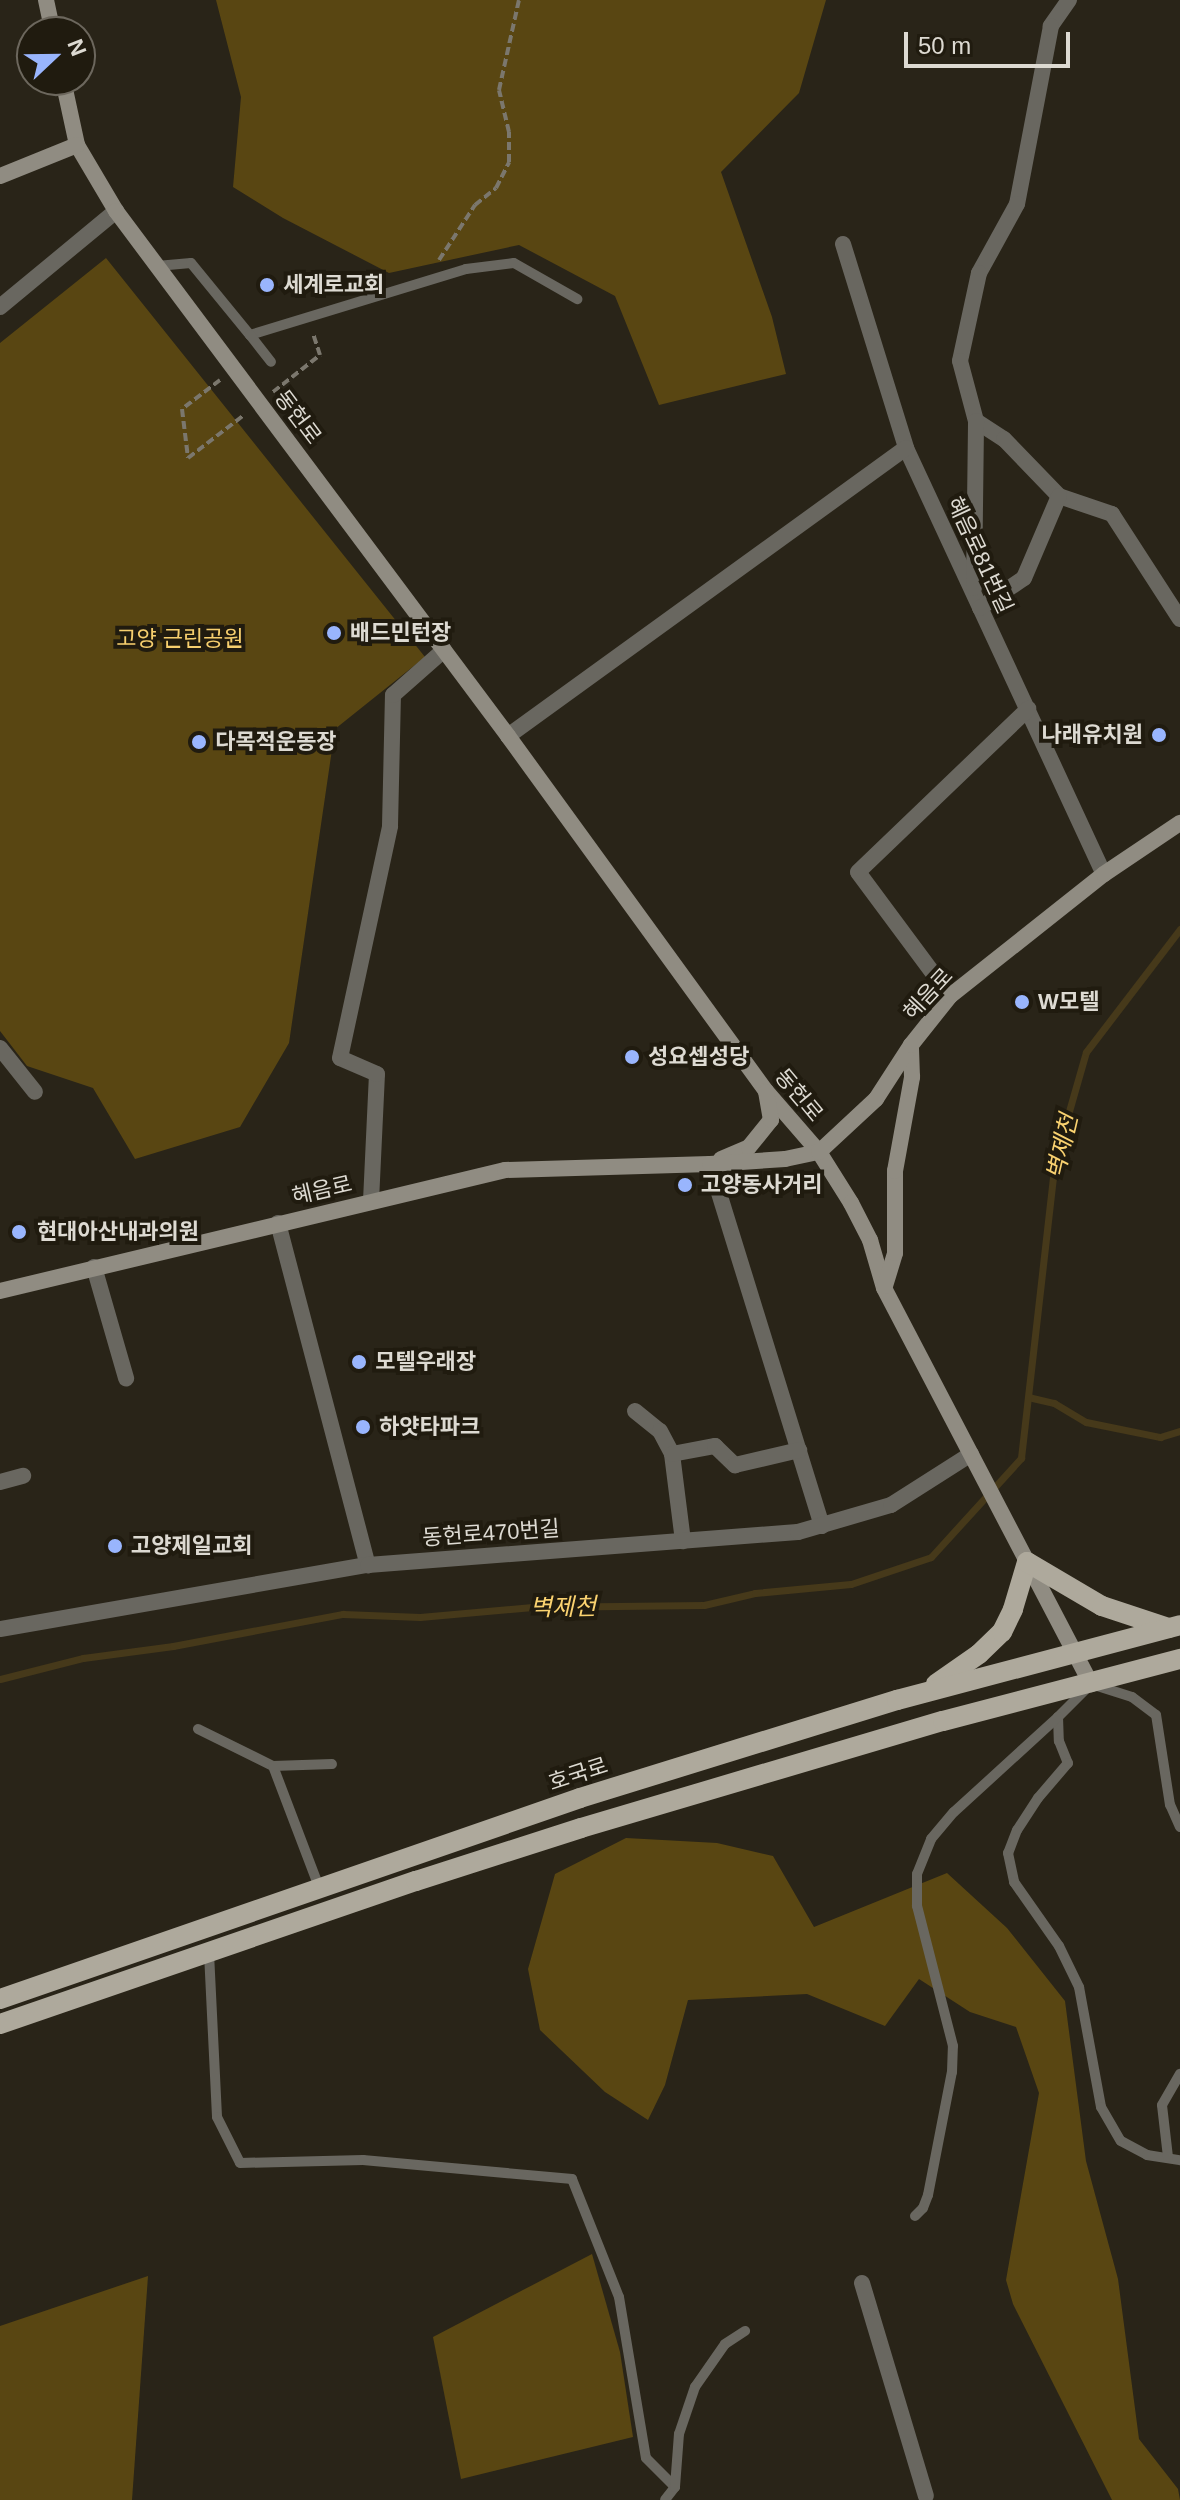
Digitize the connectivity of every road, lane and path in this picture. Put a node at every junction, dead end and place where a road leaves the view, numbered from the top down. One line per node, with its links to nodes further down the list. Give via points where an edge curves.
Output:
1 (519, 0): 9 (path, via 499,90 509,132 509,162 496,188 460,226)
2 (1069, 0): 14 (street, via 1051,26 1017,204 979,273 960,361)
3 (66, 96): 4 (main road, 동헌로)
4 (77, 145): 5 (main road); 6 (main road, 동헌로)
5 (0, 176)
6 (116, 211): 8 (main road, 동헌로); 11 (street)
7 (843, 244): 15 (street, 혜음로81번길)
8 (157, 266): 12 (lane, via 191,263); 19 (main road, 동헌로)
9 (430, 281): 10 (lane, via 466,269 514,263); 12 (lane)
10 (577, 299)
11 (0, 307)
12 (250, 335): 13 (lane)
13 (271, 362)
14 (976, 421): 16 (street, via 1004,439); 17 (street)
15 (906, 448): 17 (street, 혜음로81번길); 21 (street)
16 (1059, 496): 17 (street, via 1024,578); 18 (street, via 1112,514)
17 (977, 601): 20 (street, 혜음로81번길)
18 (1180, 619)
19 (444, 650): 21 (main road, 동헌로); 31 (street, via 393,695 390,826 340,1058 377,1074)
20 (1028, 709): 23 (street, 혜음로81번길); 24 (street, via 858,872)
21 (508, 736): 27 (main road, 동헌로)
22 (1180, 823): 23 (main road, 혜음로)
23 (1104, 874): 24 (main road, 혜음로)
24 (950, 996): 25 (main road, 혜음로)
25 (911, 1045): 29 (main road, 혜음로, via 876,1099); 34 (main road, via 912,1077 895,1171 895,1253)
26 (0, 1048): 28 (street)
27 (766, 1091): 29 (main road, 동헌로); 30 (main road, via 771,1120 749,1147)
28 (35, 1092)
29 (819, 1152): 30 (main road, 혜음로); 34 (main road, 동헌로, via 870,1240)
30 (710, 1164): 31 (main road, 혜음로, via 505,1170); 38 (street)
31 (371, 1201): 32 (main road, 혜음로)
32 (278, 1223): 33 (main road, 혜음로); 46 (street, 혜음로)
33 (94, 1267): 35 (main road, 혜음로); 36 (street)
34 (884, 1288): 40 (main road, 동헌로)
35 (0, 1291)
36 (126, 1378)
37 (635, 1411): 39 (street, via 660,1431)
38 (799, 1450): 39 (street, via 735,1465 715,1446); 43 (street)
39 (672, 1454): 44 (street)
40 (971, 1454): 43 (street, 동헌로470번길, via 891,1505); 45 (main road, 동헌로)
41 (23, 1476): 42 (street)
42 (0, 1482)
43 (822, 1526): 44 (street, 동헌로470번길)
44 (683, 1541): 46 (street, 동헌로470번길)
45 (1027, 1562): 48 (main road, via 1102,1606); 49 (main road); 52 (main road, via 1002,1632)
46 (368, 1565): 47 (street, 동헌로470번길)
47 (1, 1626)
48 (1174, 1627): 49 (main road, 호국로)
49 (1076, 1654): 51 (main road); 52 (main road, 호국로)
50 (1180, 1659): 51 (main road)
51 (1091, 1684): 53 (lane); 57 (lane, via 1132,1697 1156,1715 1170,1805); 59 (main road, via 943,1721 596,1824)
52 (923, 1693): 58 (main road, 호국로, via 580,1798)
53 (1058, 1717): 63 (lane, via 1059,1741 1068,1763 1017,1830 1008,1853 1014,1882 1059,1946 1079,1987 1101,2107 1121,2141 1147,2155); 65 (lane, via 954,1812 931,1839 917,1874 917,1906 953,2046 928,2195)
54 (198, 1729): 56 (lane)
55 (332, 1764): 56 (lane)
56 (273, 1766): 58 (lane)
57 (1180, 1827)
58 (319, 1887): 60 (main road, 호국로)
59 (209, 1953): 61 (main road); 68 (lane, via 217,2117 240,2163 363,2160 572,2179 619,2297 646,2458)
60 (0, 1999)
61 (0, 2024)
62 (1180, 2074): 63 (lane, via 1162,2105)
63 (1168, 2157): 64 (lane)
64 (1180, 2160)
65 (915, 2216)
66 (862, 2283): 69 (street)
67 (745, 2331): 68 (lane, via 716,2353 695,2387 679,2434)
68 (675, 2487): 70 (lane)
69 (927, 2498)
70 (665, 2500)

